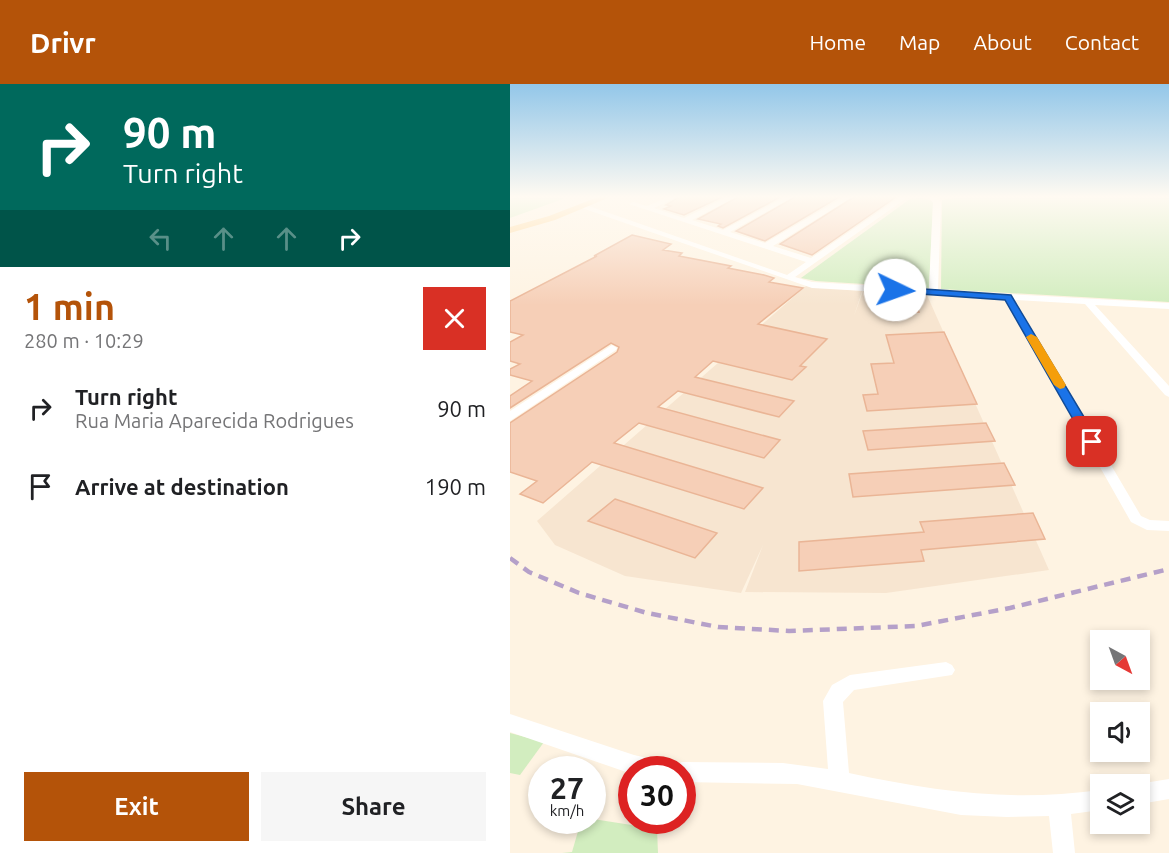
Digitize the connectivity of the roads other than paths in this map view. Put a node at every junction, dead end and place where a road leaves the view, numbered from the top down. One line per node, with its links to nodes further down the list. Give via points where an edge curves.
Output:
1 (666, 233): 8 (street)
2 (723, 233): 6 (street)
3 (789, 233): 6 (street)
4 (853, 233): 7 (street)
5 (936, 233): 9 (street)
6 (765, 247): 7 (street)
7 (812, 261): 8 (street)
8 (788, 278): 9 (street, via 812,285)
9 (933, 292): 10 (street)
10 (1008, 297): 11 (street); 16 (street, via 1136,519 1148,525)
11 (1088, 302): 12 (street); 14 (street)
12 (1169, 306)
13 (612, 348): 15 (street)
14 (1169, 393)
15 (510, 417)
16 (1169, 526)
17 (946, 670): 21 (street, via 850,683 839,691 832,701)
18 (510, 723): 19 (street)
19 (618, 760)
20 (696, 773): 21 (street, via 796,774)
21 (839, 782): 25 (street, via 983,807)
22 (1169, 789): 23 (street)
23 (1150, 792)
24 (1090, 802): 25 (street)
25 (1059, 807): 26 (street)
26 (1065, 853)

